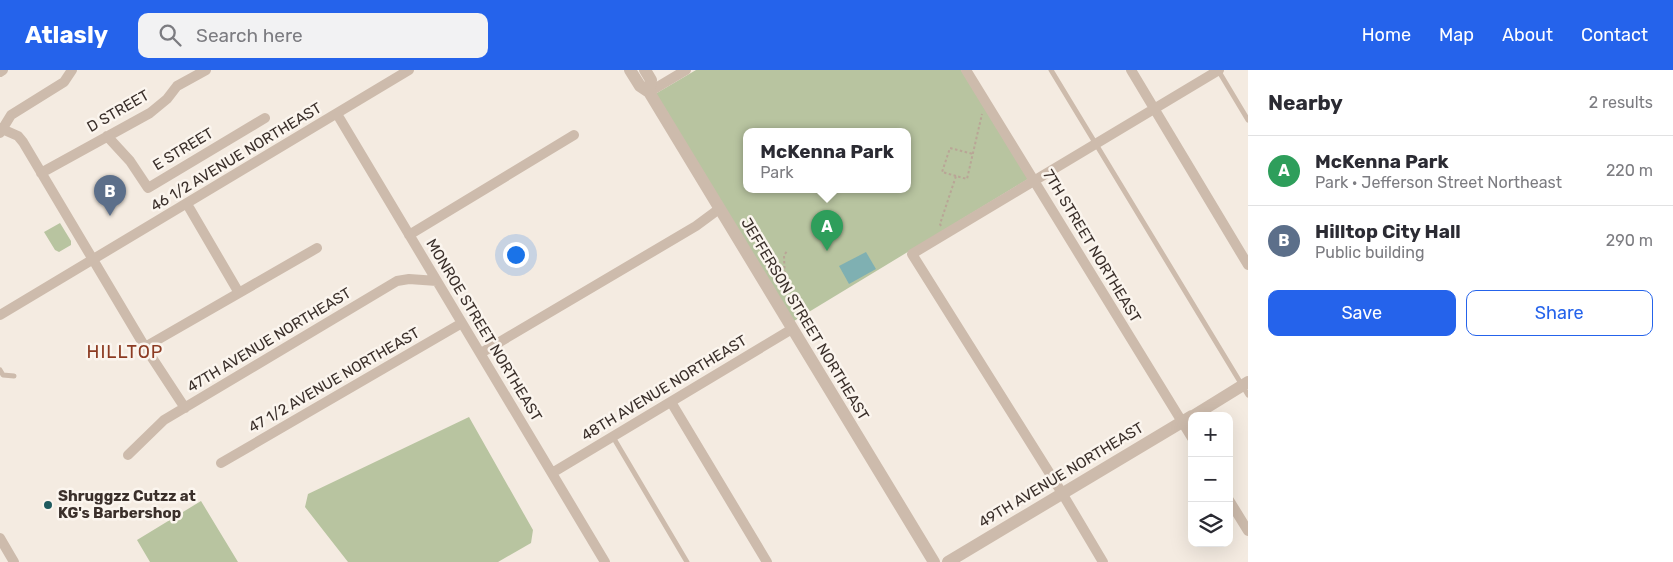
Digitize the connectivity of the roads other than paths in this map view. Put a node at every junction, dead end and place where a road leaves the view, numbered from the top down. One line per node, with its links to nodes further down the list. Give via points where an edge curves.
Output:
1 (72, 70): 16 (street, via 64,82 11,116)
2 (206, 70): 18 (street, D STREET, via 177,86 150,113)
3 (410, 70): 13 (street, 46 1/2 AVENUE NORTHEAST)
4 (630, 70): 11 (street, JEFFERSON STREET NORTHEAST, via 640,86)
5 (645, 70): 11 (street, JEFFERSON STREET NORTHEAST, via 650,80)
6 (686, 70): 11 (street)
7 (966, 70): 21 (street, 7TH STREET NORTHEAST)
8 (1052, 70): 19 (lane)
9 (1131, 70): 12 (street)
10 (1218, 70): 12 (street); 15 (lane)
11 (649, 92): 23 (street, JEFFERSON STREET NORTHEAST)
12 (1155, 108): 19 (street); 27 (street)
13 (337, 114): 22 (street, 46 1/2 AVENUE NORTHEAST); 24 (street, MONROE STREET NORTHEAST)
14 (265, 118): 18 (street, E STREET, via 148,188 130,161)
15 (1248, 120)
16 (1, 130): 20 (street, via 18,136)
17 (574, 134): 24 (street)
18 (106, 136): 20 (street, D STREET)
19 (1096, 144): 21 (street); 37 (lane)
20 (41, 173): 26 (street)
21 (1035, 180): 41 (street, 7TH STREET NORTHEAST); 47 (street, via 912,254)
22 (186, 204): 26 (street, 46 1/2 AVENUE NORTHEAST); 29 (street)
23 (719, 209): 32 (street, JEFFERSON STREET NORTHEAST); 34 (street, via 696,226)
24 (409, 235): 28 (street, MONROE STREET NORTHEAST)
25 (317, 248): 29 (street)
26 (94, 259): 30 (street, 46 1/2 AVENUE NORTHEAST); 33 (street)
27 (1248, 265)
28 (437, 280): 31 (street, MONROE STREET NORTHEAST); 39 (street, 47TH AVENUE NORTHEAST, via 397,281)
29 (239, 293): 33 (street)
30 (0, 315)
31 (462, 323): 34 (street, MONROE STREET NORTHEAST); 45 (street, 47 1/2 AVENUE NORTHEAST)
32 (792, 329): 38 (street, 48TH AVENUE NORTHEAST); 55 (street, JEFFERSON STREET NORTHEAST)
33 (146, 347): 39 (street)
34 (480, 353): 46 (street, MONROE STREET NORTHEAST)
35 (0, 370): 36 (lane, via 3,375)
36 (14, 376)
37 (1246, 388): 40 (street, 49TH AVENUE NORTHEAST)
38 (671, 402): 43 (street, 48TH AVENUE NORTHEAST); 54 (street)
39 (186, 408): 44 (street, 47TH AVENUE NORTHEAST, via 164,420)
40 (1200, 412)
41 (1188, 416)
42 (1188, 419): 47 (street, 49TH AVENUE NORTHEAST)
43 (612, 437): 46 (street, 48TH AVENUE NORTHEAST); 53 (lane)
44 (128, 454)
45 (221, 463)
46 (552, 473): 52 (street, MONROE STREET NORTHEAST)
47 (1062, 493): 56 (street, 49TH AVENUE NORTHEAST); 57 (street)
48 (1230, 502): 49 (street)
49 (1248, 531)
50 (0, 538): 51 (street)
51 (14, 562)
52 (606, 562)
53 (687, 562)
54 (767, 562)
55 (934, 562)
56 (948, 562)
57 (1103, 562)

